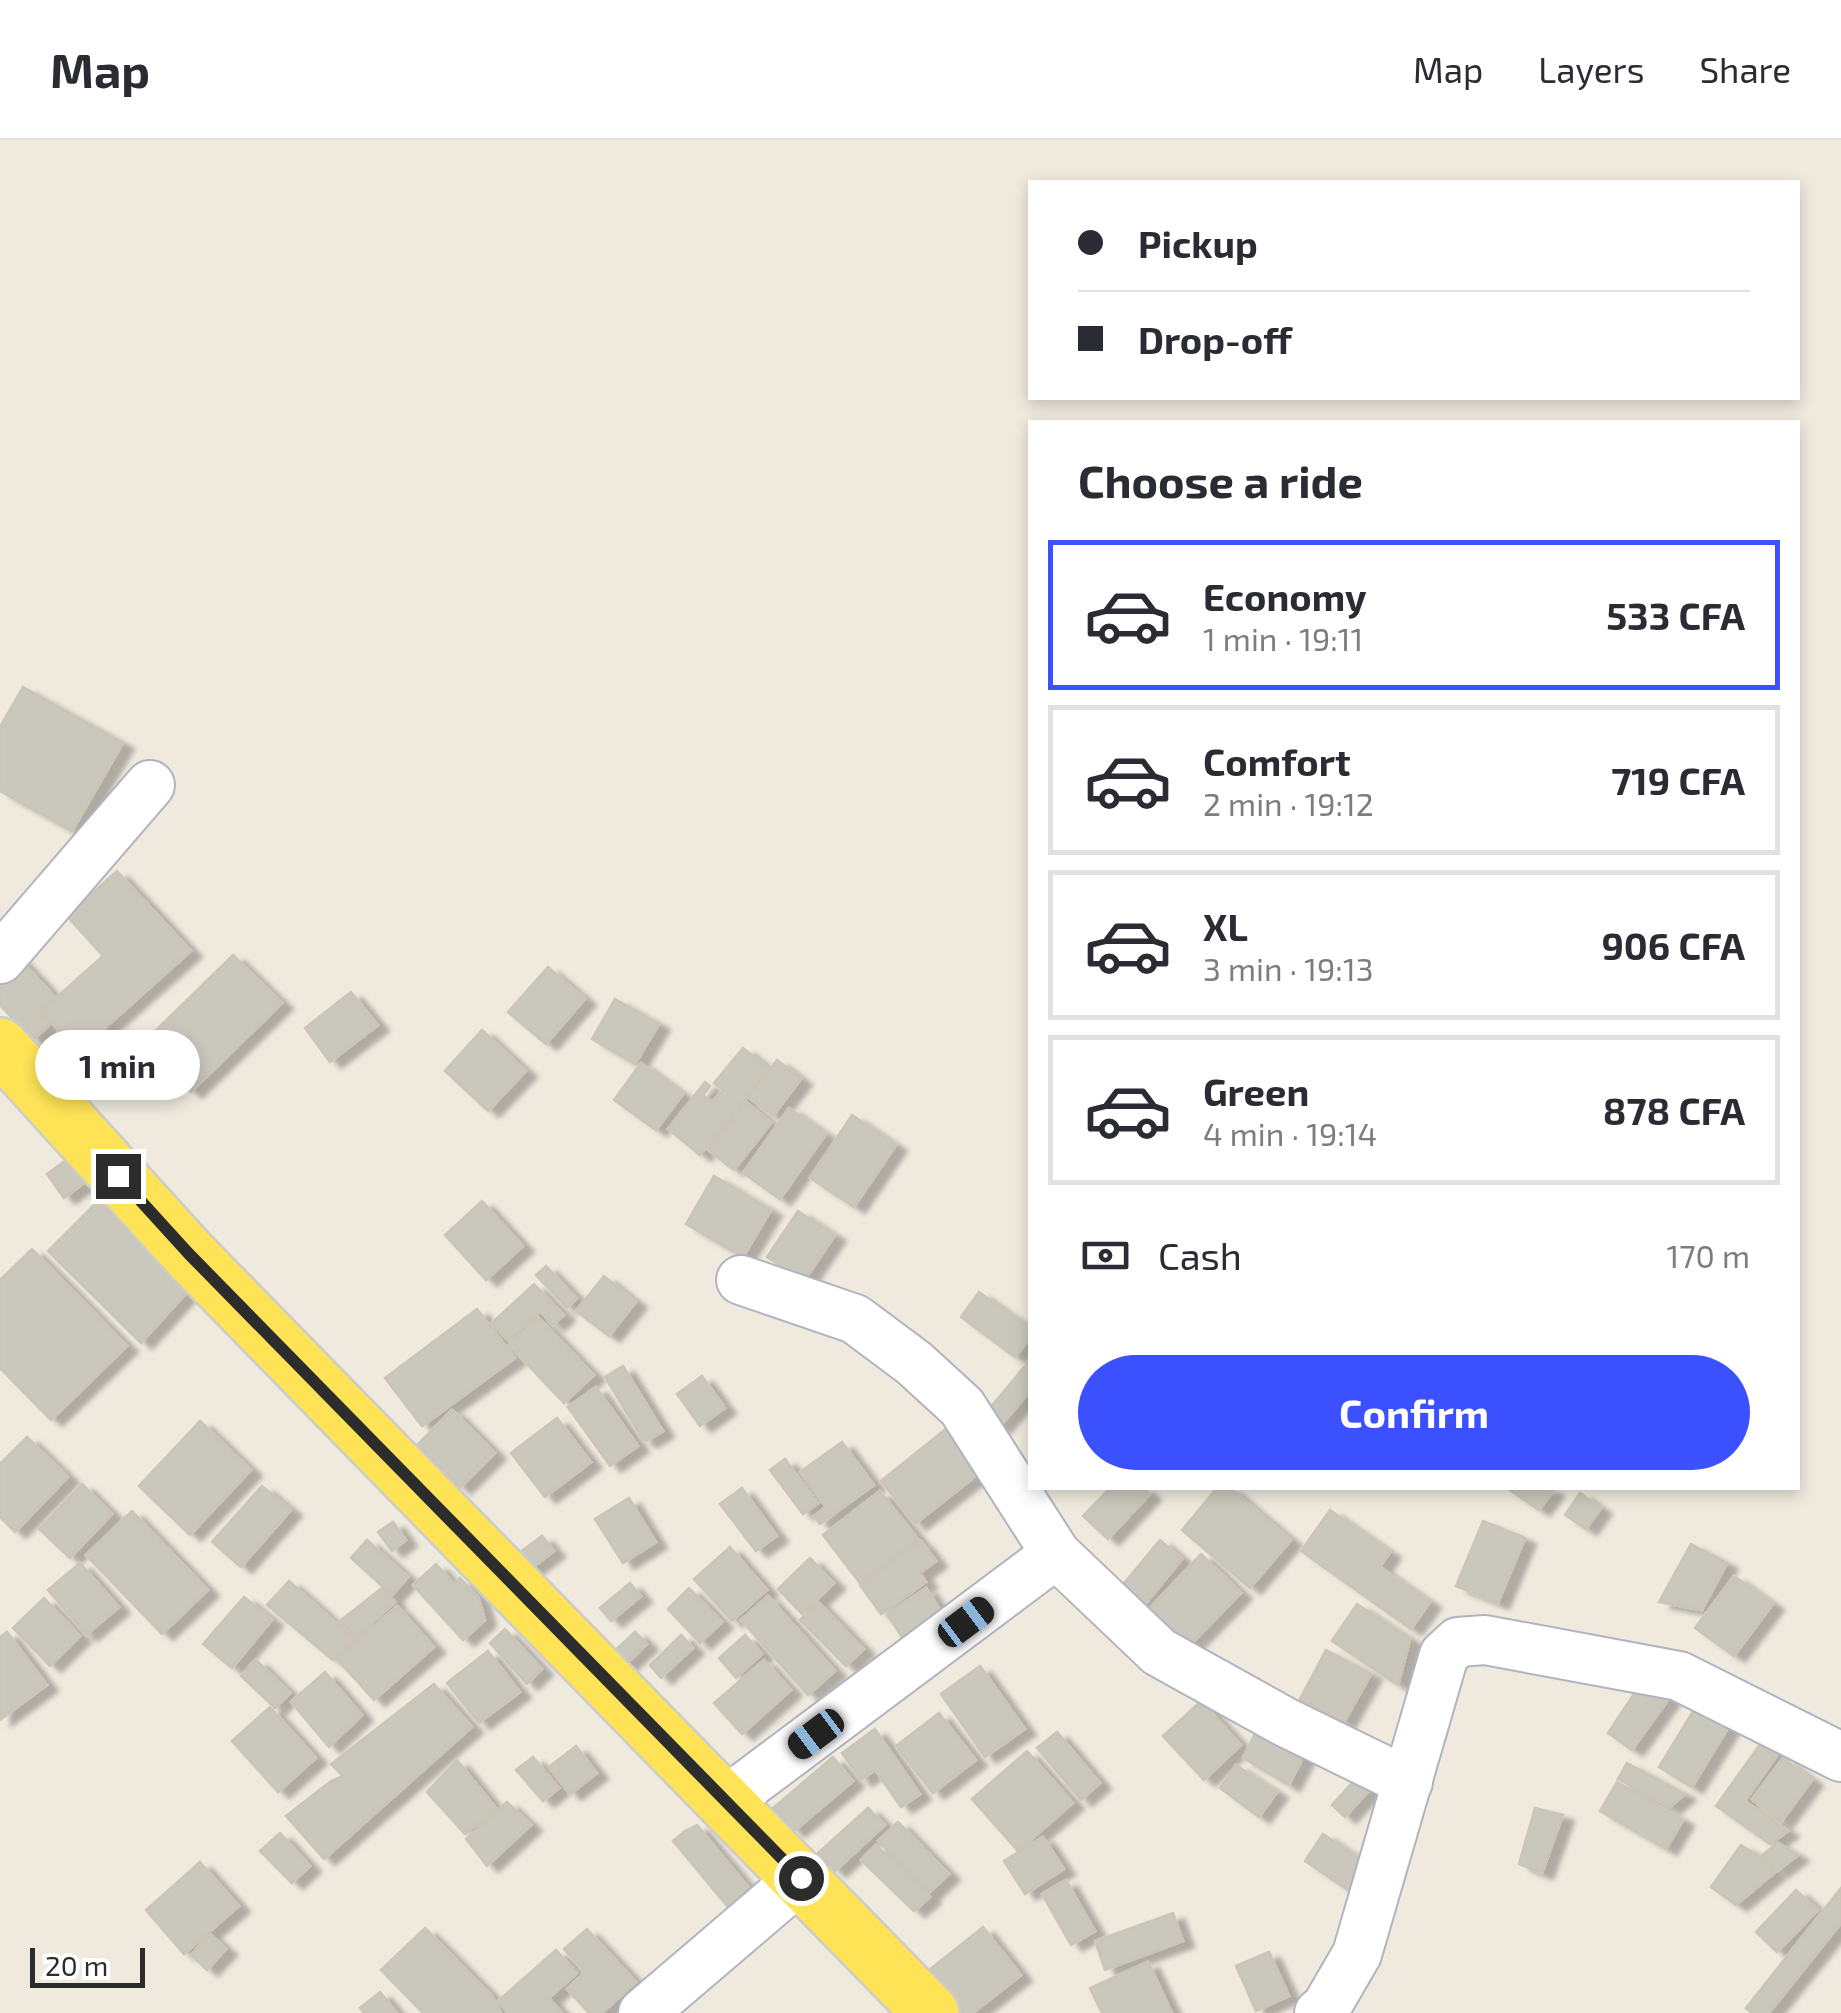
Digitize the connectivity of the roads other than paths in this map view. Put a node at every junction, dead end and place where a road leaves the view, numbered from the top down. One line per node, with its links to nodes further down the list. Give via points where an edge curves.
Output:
1 (150, 785): 2 (street)
2 (0, 959)
3 (0, 1046): 8 (main road, via 189,1254)
4 (741, 1280): 5 (street, via 855,1318 914,1362 962,1407)
5 (1056, 1554): 7 (street, via 1159,1652); 8 (street)
6 (1841, 1757): 7 (street, via 1679,1676 1485,1640 1458,1642 1444,1655)
7 (1408, 1782): 10 (street, via 1357,1954)
8 (726, 1800): 9 (main road)
9 (801, 1878): 11 (street); 12 (main road)
10 (1325, 2012)
11 (643, 2013)
12 (932, 2013)

